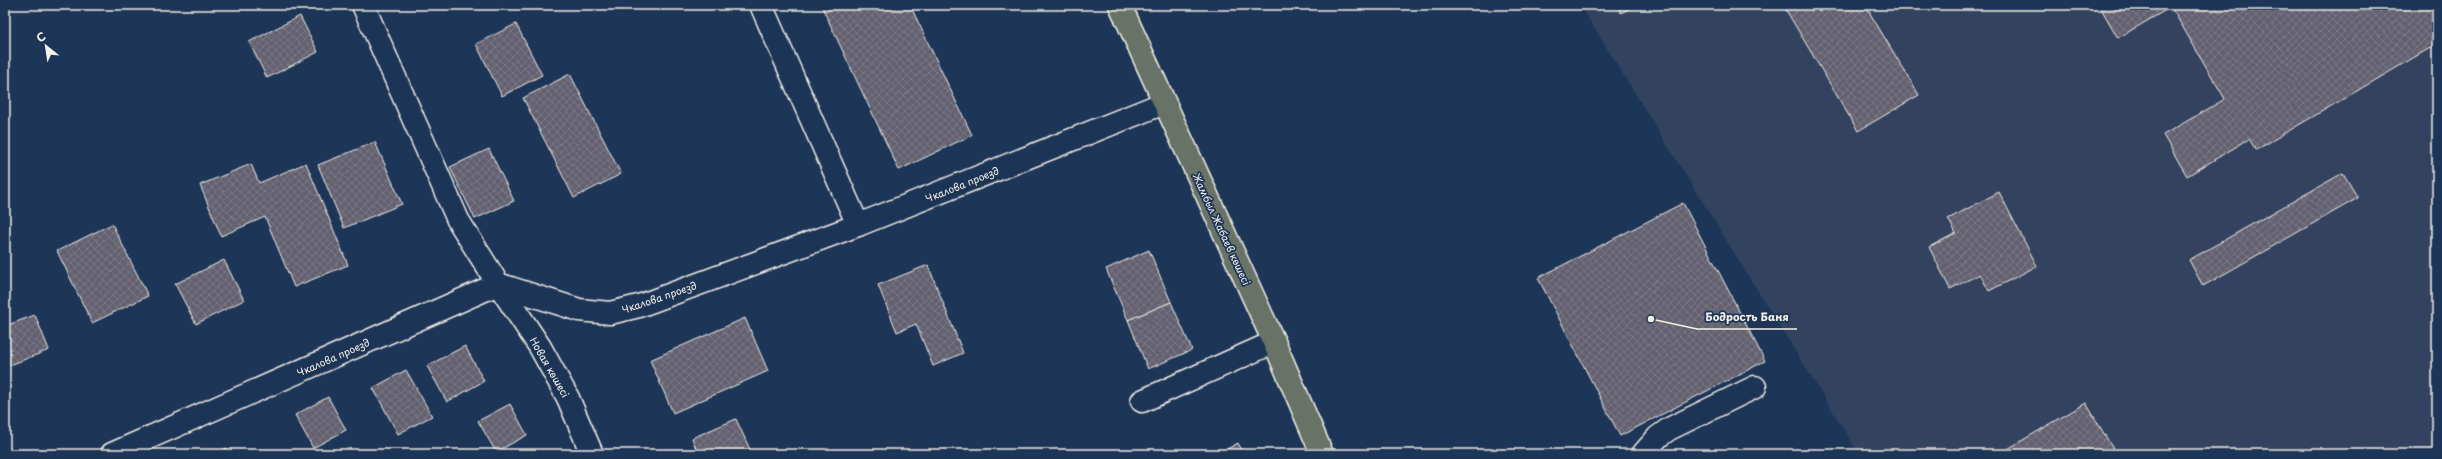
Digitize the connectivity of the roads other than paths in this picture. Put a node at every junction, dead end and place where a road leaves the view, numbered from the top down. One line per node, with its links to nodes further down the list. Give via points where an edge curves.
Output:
1 (364, 5): 6 (street, Новая көшесі, via 458,220)
2 (761, 5): 5 (street)
3 (1120, 5): 4 (main road, Жамбыл Жабаев көшесі)
4 (1164, 103): 5 (street, Чкалова проезд); 7 (main road, Жамбыл Жабаев көшесі)
5 (858, 225): 6 (street, Чкалова проезд, via 610,314 580,310)
6 (498, 284): 10 (street, Чкалова проезд); 11 (street, Новая көшесі, via 540,347 568,398)
7 (1274, 342): 9 (street); 12 (main road, Жамбыл Жабаев көшесі)
8 (1756, 387): 13 (street, via 1669,429)
9 (1142, 401)
10 (112, 454)
11 (592, 454)
12 (1322, 454)
13 (1643, 454)

